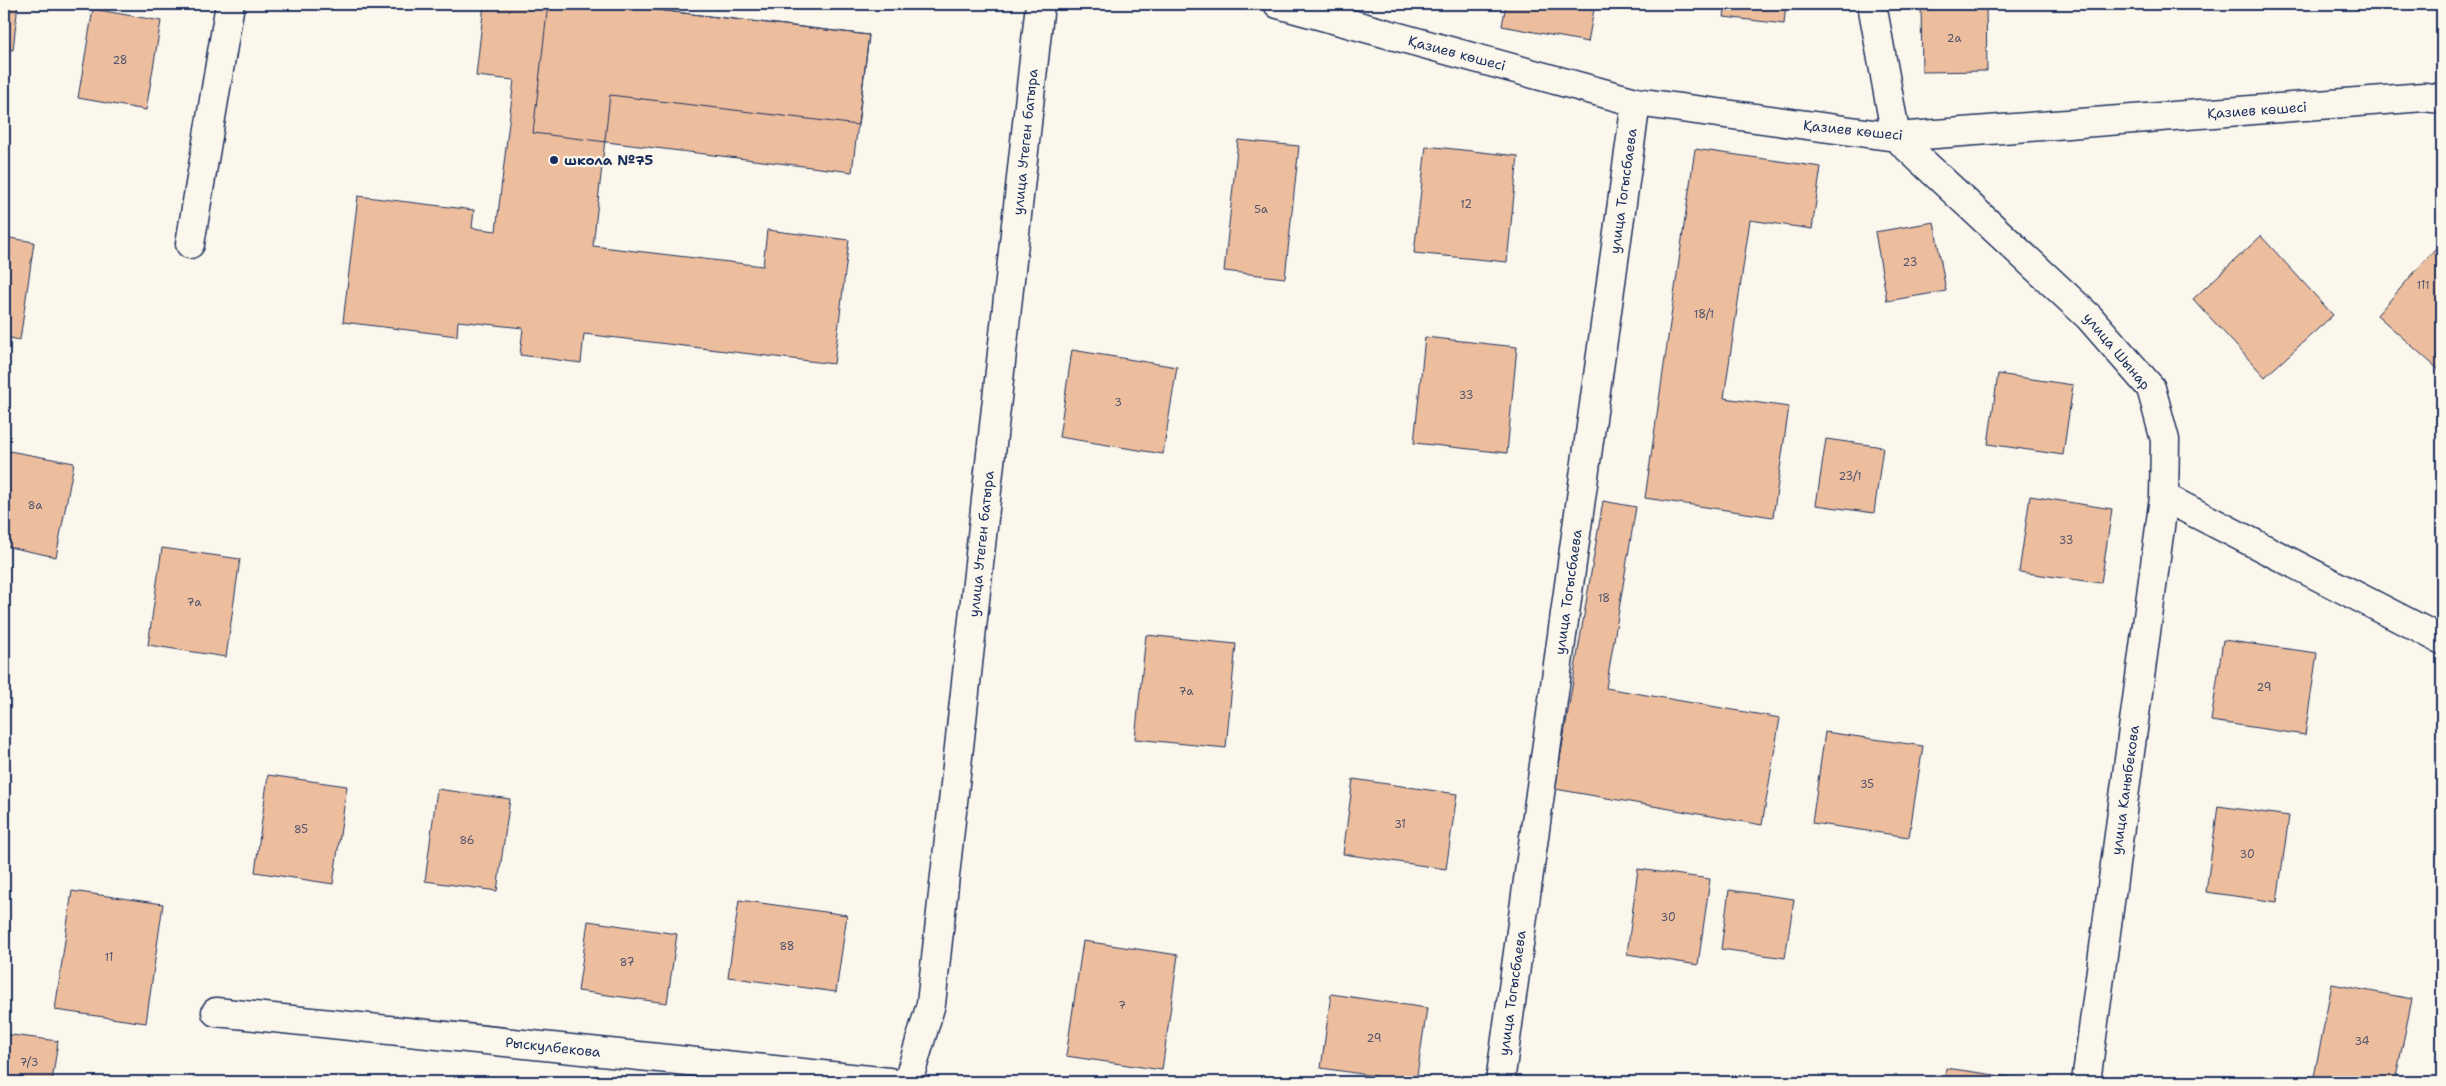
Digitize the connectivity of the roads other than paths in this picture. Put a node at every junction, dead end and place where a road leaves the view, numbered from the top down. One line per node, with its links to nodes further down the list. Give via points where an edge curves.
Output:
1 (230, 4): 8 (street)
2 (1040, 4): 13 (street, улица Утеген батыра, via 931,1004)
3 (1278, 4): 6 (street, Қазиев көшесі)
4 (1872, 4): 7 (street)
5 (2442, 99): 7 (street, Қазиев көшесі, via 2424,97)
6 (1636, 102): 7 (street, Қазиев көшесі); 14 (street, улица Тогысбаева)
7 (1896, 137): 9 (street, улица Шынар, via 2090,317 2151,388 2165,440)
8 (190, 244)
9 (2164, 497): 10 (street); 15 (street, улица Каныбекова)
10 (2442, 640)
11 (216, 1012): 12 (street, Рыскулбекова)
12 (889, 1082)
13 (908, 1082)
14 (1500, 1082)
15 (2086, 1082)

